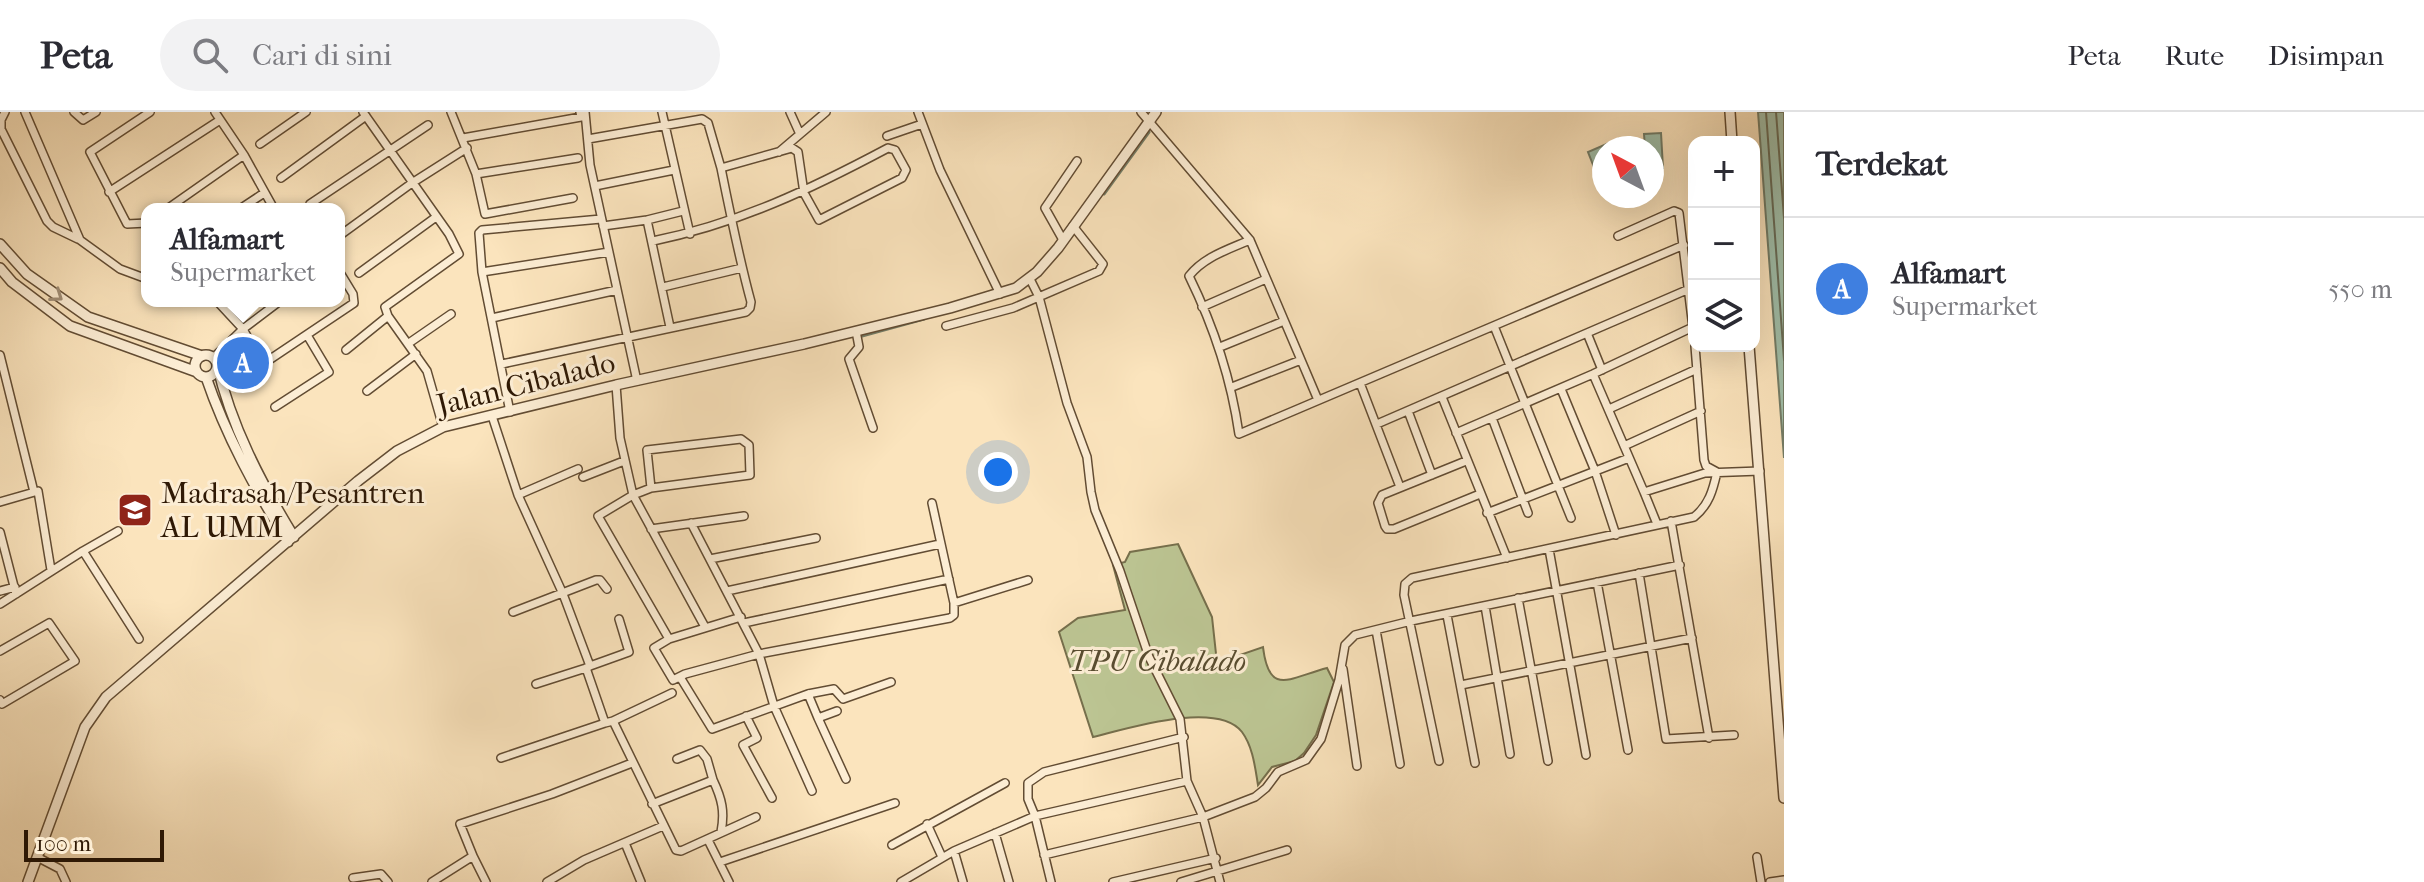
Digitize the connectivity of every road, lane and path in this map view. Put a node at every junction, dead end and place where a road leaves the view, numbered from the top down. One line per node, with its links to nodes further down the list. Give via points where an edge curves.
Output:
1 (5, 112): 59 (street, via 1,129 47,221)
2 (25, 112): 59 (street)
3 (74, 112): 4 (street, via 83,120)
4 (96, 112)
5 (150, 112): 41 (street, via 90,152)
6 (215, 112): 18 (street)
7 (306, 112): 28 (street)
8 (451, 112): 26 (street)
9 (582, 112): 26 (street, via 581,117); 27 (street)
10 (662, 112): 22 (street)
11 (790, 112): 23 (street)
12 (826, 112): 23 (street)
13 (918, 112): 20 (street)
14 (1141, 112): 19 (street)
15 (1156, 112): 19 (street, Jalan Cibalado)
16 (1730, 112): 25 (street)
17 (365, 114): 30 (street); 38 (street)
18 (220, 120): 32 (street); 41 (street)
19 (1148, 123): 55 (street, Jalan Cibalado); 61 (street)
20 (922, 124): 24 (street); 78 (street)
21 (428, 125): 30 (street)
22 (666, 127): 27 (street); 35 (street, via 706,121); 36 (street)
23 (799, 132): 31 (street)
24 (887, 136)
25 (1732, 136)
26 (463, 138): 29 (street)
27 (588, 139): 40 (street)
28 (260, 144)
29 (467, 148): 37 (street); 39 (street)
30 (389, 150): 39 (street); 48 (street)
31 (778, 152): 35 (street); 43 (street, via 798,152)
32 (244, 155): 42 (street); 45 (street)
33 (578, 158): 37 (street)
34 (1077, 161): 60 (street, via 1045,208)
35 (721, 168): 52 (street)
36 (674, 170): 40 (street); 49 (street)
37 (476, 174): 44 (street, via 485,214)
38 (281, 178)
39 (412, 183): 50 (street); 56 (street)
40 (595, 186): 53 (street)
41 (109, 192): 54 (street, via 127,224)
42 (264, 193): 46 (street); 47 (street)
43 (804, 193): 43 (street, via 822,220 902,178 906,170 895,150 888,148); 52 (street)
44 (573, 198)
45 (176, 203)
46 (249, 203)
47 (270, 203)
48 (311, 203)
49 (683, 211): 51 (street); 57 (street)
50 (436, 217): 70 (street); 83 (street, via 459,254 385,307)
51 (647, 220): 53 (street); 62 (street)
52 (732, 221): 57 (street); 68 (street)
53 (602, 222): 65 (street); 69 (street, via 482,230)
54 (141, 223)
55 (1078, 231): 60 (street, Jalan Cibalado); 75 (street, via 1103,267)
56 (345, 232)
57 (690, 234): 62 (street)
58 (1618, 236): 64 (street, via 1677,211)
59 (80, 240): 71 (street, via 120,269)
60 (1063, 240): 75 (street, Jalan Cibalado)
61 (1250, 240): 72 (street); 81 (street, via 1213,255 1189,276)
62 (653, 241): 74 (street)
63 (0, 244): 102 (street, one-way to 102, via 27,274 88,317)
64 (1684, 245): 66 (street); 87 (street)
65 (609, 252): 69 (street); 77 (street)
66 (1688, 262)
67 (0, 268): 108 (street, via 70,326)
68 (742, 268): 74 (street); 88 (street, via 751,302 746,312)
69 (482, 272): 84 (street)
70 (359, 273)
71 (141, 277)
72 (1266, 279): 81 (street); 85 (street)
73 (345, 282): 92 (street, via 355,301)
74 (663, 287): 88 (street)
75 (1034, 288): 78 (street, Jalan Cibalado); 86 (street, via 1013,308); 220 (street, via 1087,457 1095,510)
76 (1688, 289): 91 (street)
77 (617, 290): 84 (street); 93 (street)
78 (1000, 294): 94 (street, Jalan Cibalado)
79 (223, 307): 89 (street)
80 (272, 307): 89 (street)
81 (1202, 307): 96 (street)
82 (451, 314): 95 (street)
83 (388, 316): 95 (street); 97 (street)
84 (492, 318): 104 (street)
85 (1284, 321): 96 (street); 103 (street)
86 (946, 326)
87 (1494, 326): 105 (street); 111 (street)
88 (670, 327): 93 (street)
89 (243, 329): 92 (street, via 266,362); 102 (street)
90 (1688, 329): 107 (street)
91 (1587, 333): 105 (street); 107 (street)
92 (307, 335): 121 (street, via 329,372)
93 (626, 335): 104 (street); 110 (street)
94 (858, 336): 110 (street, Jalan Cibalado); 130 (street, via 857,350 849,359)
95 (409, 343): 100 (street)
96 (1220, 347): 113 (street)
97 (346, 350)
98 (1696, 352): 106 (street)
99 (1750, 352): 138 (street)
100 (416, 354): 115 (street); 129 (street, via 427,371)
101 (0, 355): 116 (street)
102 (211, 359): 108 (street, via 195,364); 108 (street, via 216,372); 165 (street)
103 (1301, 360): 113 (street); 119 (street)
104 (502, 364): 125 (street)
105 (1510, 366): 117 (street); 120 (street)
106 (1697, 369): 122 (street); 124 (street)
107 (1602, 370): 109 (street)
108 (201, 374): 165 (street, via 251,482)
109 (1593, 374): 114 (street); 122 (street)
110 (637, 381): 112 (street, Jalan Cibalado)
111 (1360, 383): 119 (street); 128 (street)
112 (616, 385): 125 (street, Jalan Cibalado); 134 (street)
113 (1232, 387): 119 (street, via 1239,434)
114 (1561, 389): 120 (street); 137 (street)
115 (367, 391)
116 (10, 396): 118 (street); 145 (street)
117 (1442, 397): 123 (street); 131 (street)
118 (0, 399)
119 (1318, 400)
120 (1526, 403): 127 (street); 142 (street)
121 (275, 407)
122 (1609, 409): 132 (street)
123 (1408, 411): 128 (street); 140 (street)
124 (1701, 411): 132 (street); 139 (street, via 1704,460)
125 (510, 412): 126 (street, Jalan Cibalado)
126 (492, 418): 129 (street, Jalan Cibalado); 148 (street)
127 (1492, 418): 131 (street); 150 (street)
128 (1377, 424): 143 (street)
129 (443, 427): 165 (street, Jalan Cibalado, via 379,464)
130 (873, 428)
131 (1456, 433): 135 (street)
132 (1624, 446): 133 (street)
133 (1629, 458): 137 (street); 146 (street)
134 (624, 461): 141 (street); 149 (street)
135 (1466, 461): 140 (street); 147 (street)
136 (578, 469): 148 (street)
137 (1595, 471): 142 (street); 163 (street)
138 (1760, 471): 139 (street); 239 (street)
139 (1717, 472): 146 (street); 157 (street, via 1701,512)
140 (1432, 475): 143 (street)
141 (583, 477)
142 (1559, 485): 150 (street); 156 (street)
143 (1400, 487): 147 (street, via 1378,500 1390,530)
144 (651, 488): 144 (street, via 647,450 741,439 749,445 750,475); 149 (street)
145 (34, 492): 151 (street); 173 (street, via 38,491)
146 (1644, 492): 159 (street)
147 (1480, 494): 153 (street)
148 (518, 495): 183 (street)
149 (633, 495): 160 (street); 197 (street, via 598,516)
150 (1523, 499): 153 (street); 154 (street)
151 (0, 502)
152 (932, 503): 166 (street)
153 (1487, 513): 170 (street)
154 (1528, 513)
155 (744, 516): 158 (street)
156 (1571, 518)
157 (1671, 521): 159 (street); 172 (street)
158 (691, 523): 160 (street); 171 (street)
159 (1657, 524): 163 (street)
160 (651, 529): 193 (street)
161 (118, 531): 169 (street)
162 (0, 532): 167 (street)
163 (1616, 535): 168 (street)
164 (816, 538): 171 (street)
165 (291, 540): 256 (street, Jalan Cibalado, via 106,697 85,727)
166 (940, 544): 175 (street); 182 (street)
167 (1, 545): 181 (street)
168 (1549, 549): 170 (street); 179 (street)
169 (83, 551): 173 (street); 196 (street)
170 (1507, 558): 192 (street, via 1412,578 1404,590)
171 (710, 559): 182 (street)
172 (1680, 565): 174 (street); 195 (street)
173 (51, 570): 181 (street)
174 (1639, 573): 177 (street); 198 (street)
175 (949, 579): 185 (street); 191 (street)
176 (1028, 580): 185 (street)
177 (1597, 582): 179 (street); 201 (street)
178 (607, 589): 183 (street, via 596,580)
179 (1556, 590): 184 (street); 202 (street)
180 (0, 591): 181 (street)
181 (16, 591): 186 (street)
182 (727, 591): 191 (street)
183 (563, 594): 188 (street); 204 (street)
184 (1518, 598): 187 (street); 205 (street)
185 (954, 603): 200 (street, via 950,618)
186 (0, 604)
187 (1485, 606): 189 (street); 207 (street)
188 (513, 612)
189 (1447, 615): 192 (street); 210 (street)
190 (619, 619): 204 (street, via 629,652)
191 (742, 620): 193 (street); 200 (street)
192 (1411, 621): 194 (street); 227 (street)
193 (705, 627): 197 (street)
194 (1376, 630): 203 (street, via 1349,639); 231 (street)
195 (1692, 638): 198 (street); 221 (street)
196 (139, 639)
197 (669, 639): 206 (street, via 654,648 673,680)
198 (1651, 648): 201 (street); 221 (street, via 1666,739)
199 (0, 651): 213 (street, via 49,623 75,661 2,704)
200 (759, 654): 206 (street); 214 (street)
201 (1612, 655): 202 (street); 222 (street)
202 (1569, 662): 205 (street); 224 (street)
203 (1342, 663): 232 (street); 244 (street, via 1321,739 1306,760 1278,772 1255,797)
204 (588, 667): 209 (street); 218 (street)
205 (1532, 671): 207 (street); 228 (street)
206 (680, 677): 216 (street, via 712,729)
207 (1496, 678): 210 (street); 223 (street)
208 (891, 682): 212 (street, via 843,699 834,689)
209 (536, 684)
210 (1461, 685): 230 (street)
211 (672, 693): 218 (street)
212 (808, 694): 214 (street); 217 (street)
213 (0, 700)
214 (774, 706): 216 (street); 237 (street)
215 (837, 711): 217 (street)
216 (746, 716): 238 (street, via 757,738 743,745)
217 (818, 718): 233 (street)
218 (609, 722): 225 (street); 229 (street)
219 (1734, 735): 221 (street)
220 (1184, 737): 235 (street); 242 (street, via 1044,772 1026,788)
221 (1709, 738)
222 (1628, 750)
223 (1510, 754)
224 (1586, 755)
225 (501, 758)
226 (677, 759): 234 (street, via 700,750)
227 (1439, 761)
228 (1548, 761)
229 (632, 763): 241 (street); 255 (street, via 460,824)
230 (1475, 763)
231 (1400, 764)
232 (1357, 766)
233 (846, 779)
234 (713, 780): 241 (street); 247 (street, via 724,815)
235 (1187, 781): 242 (street); 244 (street)
236 (1005, 783): 245 (street)
237 (812, 791)
238 (772, 798)
239 (1784, 798)
240 (895, 803): 260 (street)
241 (652, 804): 246 (street)
242 (1035, 816): 248 (street); 254 (street)
243 (756, 817): 247 (street)
244 (1203, 817): 254 (street); 259 (street)
245 (927, 824): 251 (street); 257 (street)
246 (663, 826): 249 (street, via 679,851); 250 (street)
247 (721, 832): 249 (street)
248 (995, 833): 253 (street); 274 (street)
249 (708, 840): 260 (street)
250 (625, 843): 269 (street); 270 (street)
251 (892, 845)
252 (1287, 850): 261 (street)
253 (954, 851): 257 (street); 273 (street)
254 (1044, 855): 275 (street)
255 (473, 856): 267 (street); 268 (street)
256 (37, 857): 264 (street, Jalan Cibalado); 265 (street, via 53,863)
257 (942, 857): 272 (street)
258 (1757, 857): 279 (street)
259 (1216, 858): 261 (street); 276 (street)
260 (720, 862): 271 (street)
261 (1218, 870): 277 (street); 278 (street)
262 (353, 878): 266 (street, via 381,874)
263 (1784, 880): 280 (street)
264 (28, 882)
265 (66, 882)
266 (388, 882)
267 (432, 882)
268 (486, 882)
269 (547, 882)
270 (641, 882)
271 (729, 882)
272 (901, 882)
273 (963, 882)
274 (1009, 882)
275 (1051, 882)
276 (1113, 882)
277 (1181, 882)
278 (1220, 882)
279 (1761, 882)
280 (1774, 882)

